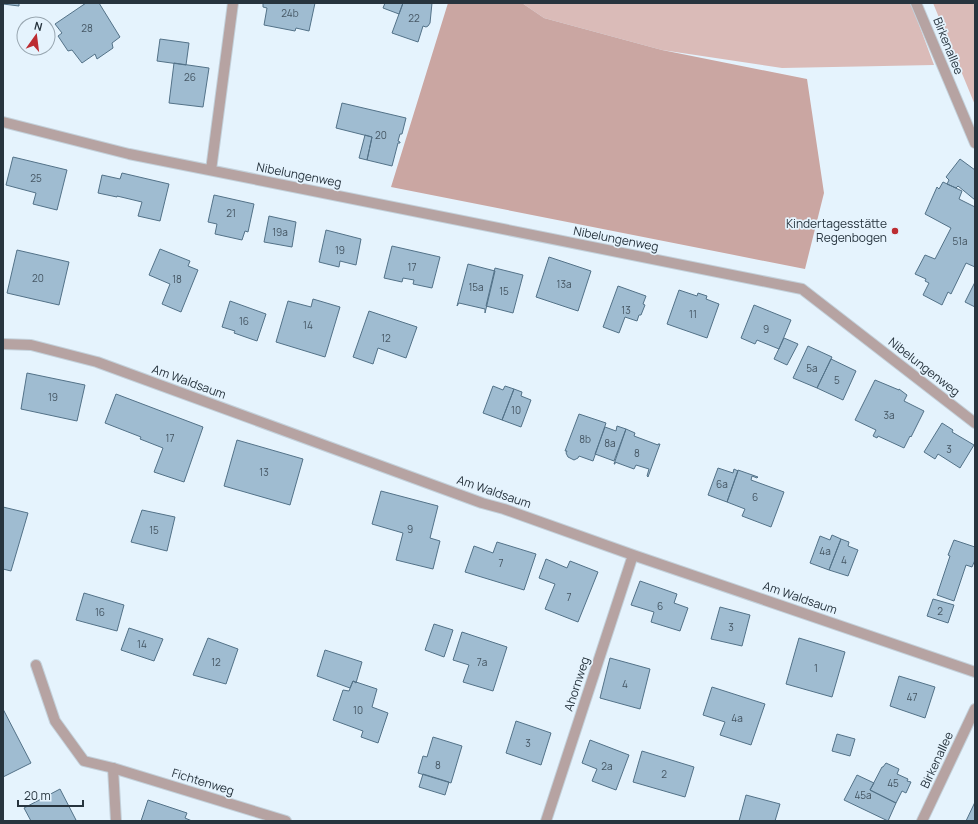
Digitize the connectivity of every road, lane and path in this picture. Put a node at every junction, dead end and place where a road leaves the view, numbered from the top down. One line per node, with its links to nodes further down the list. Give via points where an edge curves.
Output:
1 (234, 3): 5 (street)
2 (916, 3): 4 (street, Birkenallee)
3 (3, 122): 5 (street, Nibelungenweg, via 129,154)
4 (975, 143)
5 (211, 170): 7 (street, Nibelungenweg, via 802,289)
6 (3, 344): 8 (street, Am Waldsaum, via 31,345 97,362)
7 (975, 423)
8 (633, 556): 10 (street, Am Waldsaum); 15 (street, Ahornweg)
9 (36, 665): 12 (street, Fichtenweg, via 55,722 84,761)
10 (975, 672)
11 (975, 709): 16 (street, Birkenallee)
12 (113, 768): 13 (street); 14 (street, Fichtenweg)
13 (116, 821)
14 (286, 821)
15 (546, 821)
16 (922, 821)

